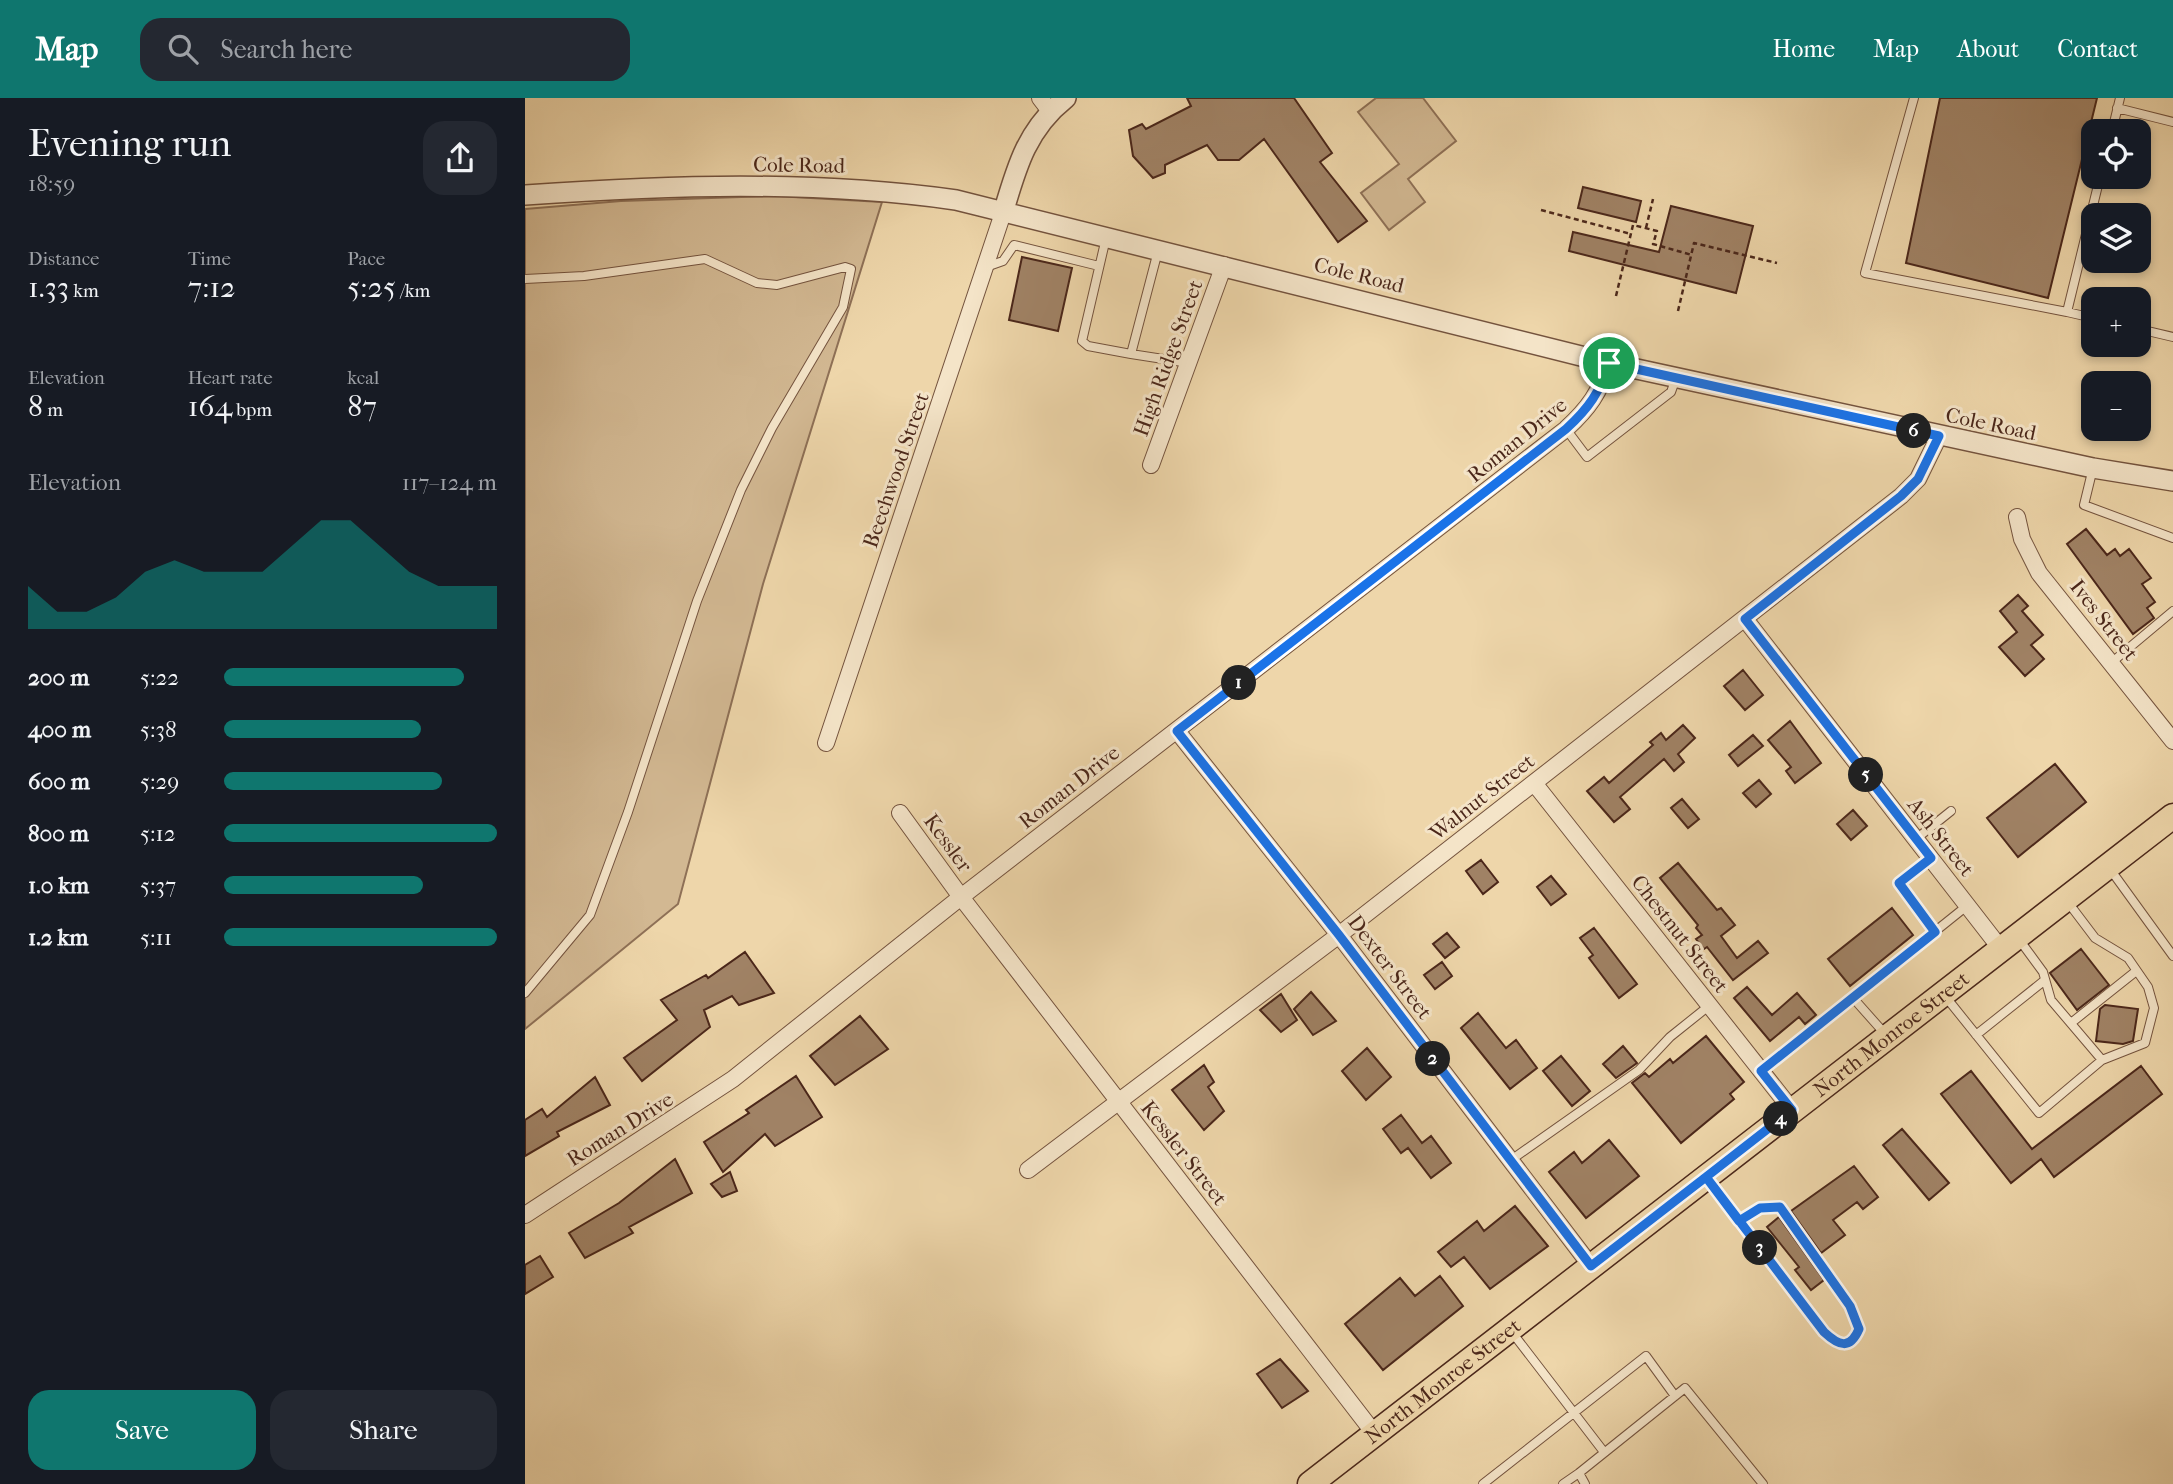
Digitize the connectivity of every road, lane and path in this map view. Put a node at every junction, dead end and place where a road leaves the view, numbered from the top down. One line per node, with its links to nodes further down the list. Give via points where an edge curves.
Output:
1 (1066, 98): 4 (street)
2 (1914, 98): 25 (lane, via 1865,273)
3 (2120, 98): 5 (lane)
4 (1045, 104): 11 (street, via 1021,154)
5 (2117, 108): 6 (lane); 7 (lane)
6 (2115, 119)
7 (2173, 122)
8 (2097, 189): 25 (lane)
9 (525, 195): 11 (street, Cole Road, via 779,186 922,195)
10 (1653, 200): 13 (path)
11 (1004, 210): 15 (street, Cole Road); 21 (street, Beechwood Street)
12 (1541, 210): 14 (path)
13 (1646, 228): 14 (path, via 1633,225); 17 (path, via 1657,231 1653,244)
14 (1632, 234): 23 (path)
15 (1106, 236): 16 (street, Cole Road); 20 (lane)
16 (1159, 249): 19 (street, Cole Road); 29 (lane)
17 (1692, 255): 18 (path, via 1694,243); 24 (path)
18 (1777, 263)
19 (1224, 265): 30 (street, High Ridge Street); 31 (street, Cole Road)
20 (1099, 266): 21 (lane, via 1014,245 1003,261); 29 (lane, via 1082,341)
21 (986, 267): 45 (street, Beechwood Street)
22 (525, 279): 62 (lane, via 585,276 694,259 705,259 757,283 777,285 851,269 843,307 741,490 697,601 590,915)
23 (1616, 296)
24 (1678, 311)
25 (2067, 313): 26 (lane)
26 (2081, 316)
27 (2151, 332): 28 (lane)
28 (2173, 337)
29 (1131, 354): 30 (lane)
30 (1189, 363): 35 (street, High Ridge Street)
31 (1609, 363): 32 (street, Cole Road); 33 (street, Roman Drive, via 1600,392)
32 (1676, 378): 33 (lane, via 1671,393 1587,457); 34 (street, Cole Road)
33 (1566, 429): 43 (street, Roman Drive)
34 (1939, 436): 36 (street, Cole Road); 41 (street, Walnut Street, via 1918,479 1901,496)
35 (1151, 465)
36 (2093, 468): 37 (street, Cole Road); 39 (lane, via 2084,505)
37 (2173, 481)
38 (2017, 517): 42 (street, Ives Street, via 2039,573)
39 (2173, 538)
40 (2173, 611): 42 (lane)
41 (1745, 619): 46 (street, Walnut Street); 50 (street, Ash Street)
42 (2111, 663): 44 (street, Ives Street)
43 (1177, 731): 53 (street, Roman Drive); 57 (street, Dexter Street)
44 (2173, 741)
45 (826, 743)
46 (1534, 783): 57 (street, Walnut Street); 65 (street, Chestnut Street)
47 (1951, 810): 50 (lane)
48 (900, 813): 53 (street, Kessler)
49 (2173, 816): 52 (main road, North Monroe Street)
50 (1916, 839): 51 (street, Ash Street)
51 (1931, 858): 55 (street, Ash Street); 56 (lane, via 1899,883)
52 (2108, 866): 54 (main road, North Monroe Street); 59 (lane)
53 (961, 897): 71 (street, Kessler Street); 76 (street, Roman Drive, via 733,1079)
54 (2066, 899): 58 (main road, North Monroe Street); 60 (lane, via 2095,939 2128,958)
55 (1968, 905): 56 (lane); 58 (street, Ash Street)
56 (1935, 932): 64 (lane)
57 (1339, 935): 71 (street, Walnut Street); 73 (street, Dexter Street)
58 (2009, 943): 61 (lane); 63 (main road, North Monroe Street)
59 (2173, 956)
60 (2136, 972): 66 (lane); 69 (lane, via 2148,987 2154,1008 2145,1043)
61 (2045, 980): 66 (lane, via 2051,1000); 67 (lane)
62 (525, 993)
63 (1943, 994): 67 (lane); 68 (main road, North Monroe Street)
64 (1854, 999): 68 (lane); 70 (lane)
65 (1710, 1005): 70 (street, Chestnut Street); 73 (lane, via 1639,1070)
66 (2071, 1023): 69 (lane)
67 (1976, 1035): 69 (lane, via 2039,1113)
68 (1888, 1037): 72 (main road, North Monroe Street)
69 (2102, 1060)
70 (1761, 1071): 72 (street, Chestnut Street)
71 (1120, 1104): 74 (street, Walnut Street); 82 (street, Kessler Street)
72 (1792, 1110): 75 (main road, North Monroe Street)
73 (1511, 1160): 78 (street, Dexter Street)
74 (1028, 1170)
75 (1706, 1177): 77 (lane); 78 (main road, North Monroe Street)
76 (525, 1215)
77 (1739, 1221): 77 (lane, via 1824,1332 1836,1343 1853,1342 1859,1329 1850,1306 1780,1207 1760,1208)
78 (1591, 1266): 79 (main road, North Monroe Street)
79 (1509, 1329): 81 (lane); 82 (main road, North Monroe Street)
80 (1675, 1396): 81 (lane, via 1646,1356); 83 (lane); 89 (lane, via 1685,1388)
81 (1574, 1413): 83 (lane); 86 (lane)
82 (1374, 1433): 85 (main road, North Monroe Street)
83 (1604, 1452): 84 (lane)
84 (1579, 1473): 87 (lane); 88 (lane)
85 (1310, 1484)
86 (1483, 1484)
87 (1563, 1484)
88 (1585, 1484)
89 (1763, 1484)

